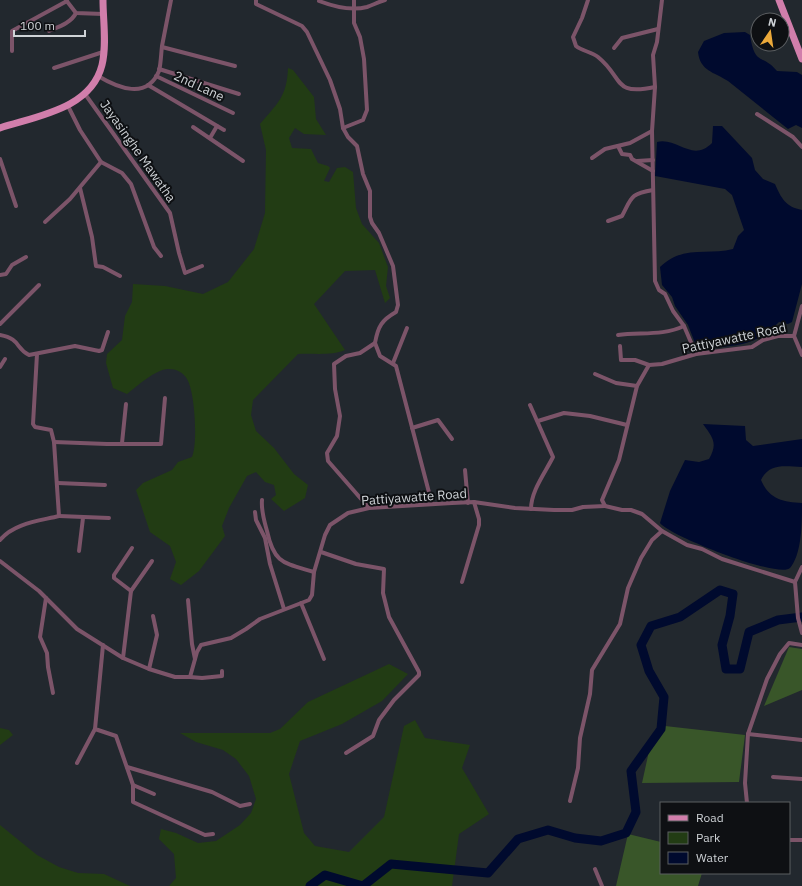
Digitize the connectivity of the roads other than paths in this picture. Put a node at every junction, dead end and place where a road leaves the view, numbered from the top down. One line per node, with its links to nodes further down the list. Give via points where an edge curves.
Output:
1 (66, 0): 12 (street); 18 (street, via 12,31)
2 (103, 0): 13 (main road)
3 (171, 0): 16 (street)
4 (256, 0): 36 (street, via 256,4 296,23 307,32 330,80 340,109)
5 (354, 0): 11 (street)
6 (385, 0): 11 (street, via 366,7)
7 (588, 0): 27 (street, via 573,37 576,46 598,56 628,90)
8 (662, 0): 14 (street)
9 (779, 0): 20 (main road)
10 (319, 1): 11 (street)
11 (354, 8): 36 (street, via 354,23 364,59 367,110 363,120)
12 (76, 13): 13 (street); 15 (street, via 69,22)
13 (103, 14): 19 (main road)
14 (658, 29): 17 (street, via 622,38); 27 (street, via 652,56)
15 (49, 31)
16 (162, 47): 21 (street); 23 (street)
17 (614, 48)
18 (12, 52)
19 (103, 52): 22 (street); 24 (main road)
20 (802, 59)
21 (235, 66)
22 (54, 68)
23 (159, 68): 25 (street); 29 (street)
24 (98, 76): 26 (street, via 115,86 128,89); 28 (main road)
25 (156, 76): 26 (street); 31 (street, 2nd Lane)
26 (148, 85): 33 (street)
27 (655, 87): 38 (street)
28 (85, 94): 30 (main road); 56 (street, Jayasinghe Mawatha, via 170,213 185,273)
29 (239, 94)
30 (68, 106): 35 (main road); 47 (street)
31 (233, 113)
32 (756, 114): 41 (street, via 793,137)
33 (217, 126): 37 (street); 39 (street)
34 (193, 127): 39 (street)
35 (0, 128)
36 (343, 128): 68 (street, via 357,146 363,174 370,191 370,217 393,266 398,305 396,312 383,319 378,328)
37 (224, 130)
38 (652, 131): 40 (street, via 630,143); 44 (street)
39 (210, 138): 45 (street)
40 (618, 146): 42 (street, via 605,149); 46 (street, via 622,154)
41 (802, 147)
42 (592, 158)
43 (0, 159): 51 (street)
44 (652, 160): 46 (street); 48 (street)
45 (243, 161)
46 (637, 161): 48 (street)
47 (101, 162): 49 (street); 54 (street, via 122,173 131,184 154,247)
48 (653, 171): 50 (street)
49 (80, 188): 53 (street); 58 (street, via 96,266)
50 (653, 190): 52 (street, via 637,193 622,216); 62 (street, via 655,281)
51 (16, 206)
52 (608, 221)
53 (45, 222)
54 (161, 256)
55 (26, 257): 57 (street, via 12,265 6,274)
56 (202, 266)
57 (0, 275)
58 (120, 276)
59 (38, 285): 61 (street)
60 (802, 306): 67 (street, Pattiyawatte Road)
61 (0, 324)
62 (684, 326): 66 (street, via 663,333); 71 (street)
63 (407, 328): 74 (street)
64 (108, 332): 70 (street, via 102,350 99,351 75,346)
65 (0, 335): 70 (street, via 17,341 29,355)
66 (618, 335)
67 (794, 336): 71 (street, Pattiyawatte Road, via 778,336 763,340 752,347); 72 (street)
68 (376, 343): 74 (street, via 380,356); 96 (street, via 334,364 340,416 337,436 327,452 328,461)
69 (620, 346): 75 (street, via 621,360 635,360)
70 (37, 354): 86 (street, via 33,424 35,427 50,430)
71 (696, 354): 75 (street, Pattiyawatte Road)
72 (802, 355)
73 (5, 359): 76 (street)
74 (393, 363): 84 (street, via 396,366)
75 (649, 365): 78 (street)
76 (0, 367)
77 (595, 374): 78 (street, via 616,383)
78 (637, 386): 83 (street)
79 (165, 398): 87 (street, via 161,444)
80 (126, 404): 87 (street)
81 (530, 405): 82 (street)
82 (538, 421): 83 (street, via 564,413); 97 (street, via 553,457 537,487)
83 (627, 425): 95 (street, via 619,460 602,500)
84 (412, 428): 85 (street, via 438,420); 94 (street)
85 (452, 439)
86 (54, 442): 87 (street); 89 (street)
87 (122, 443)
88 (465, 470): 93 (street)
89 (58, 483): 90 (street); 99 (street)
90 (105, 485)
91 (262, 500): 111 (street, via 261,509 271,549 278,558 289,565)
92 (474, 502): 93 (street, Pattiyawatte Road); 97 (street, Pattiyawatte Road); 112 (street, via 479,525)
93 (468, 503): 94 (street, Pattiyawatte Road)
94 (432, 504): 96 (street, Pattiyawatte Road)
95 (605, 506): 97 (street, Pattiyawatte Road, via 572,510); 102 (street, Pattiyawatte Road, via 642,514)
96 (369, 508): 106 (street, Pattiyawatte Road, via 348,513 330,525)
97 (531, 509)
98 (255, 512): 118 (street, via 265,538)
99 (59, 516): 100 (street); 103 (street, via 18,526 4,534)
100 (83, 518): 101 (street); 105 (street)
101 (109, 518)
102 (662, 531): 113 (street, Pattiyawatte Road, via 687,545 722,559); 140 (street, via 652,540 641,558 628,588 620,624 592,670 590,694 580,738 578,768)
103 (0, 540)
104 (132, 548): 114 (street, via 114,575 114,578)
105 (80, 551)
106 (321, 552): 111 (street, Pattiyawatte Road); 133 (street, via 356,564 384,569 383,593 389,617 419,672 379,720 373,736)
107 (152, 561): 114 (street)
108 (1, 562): 110 (street); 115 (street)
109 (802, 567): 113 (street)
110 (0, 568)
111 (314, 572): 117 (street, Pattiyawatte Road, via 312,596)
112 (462, 582)
113 (795, 582): 120 (street)
114 (131, 591): 123 (street)
115 (46, 598): 121 (street, via 78,629); 129 (street, via 40,637 47,653)
116 (188, 600): 124 (street)
117 (301, 603): 118 (street, Pattiyawatte Road); 125 (street)
118 (284, 609): 124 (street, Pattiyawatte Road, via 260,619 231,638 201,645)
119 (153, 616): 126 (street, via 157,635)
120 (802, 633)
121 (103, 645): 123 (street); 130 (street)
122 (802, 645): 131 (street, via 788,643 780,654 767,679)
123 (123, 658): 126 (street)
124 (196, 659): 128 (street, Pattiyawatte Road)
125 (324, 659)
126 (149, 669): 128 (street)
127 (222, 671): 128 (street, via 222,676)
128 (190, 677)
129 (53, 693)
130 (95, 729): 134 (street); 135 (street, via 116,736)
131 (748, 734): 132 (street); 141 (street, via 745,783)
132 (802, 740)
133 (346, 753)
134 (77, 763)
135 (127, 767): 138 (street); 142 (street, via 212,792 240,806)
136 (773, 777): 137 (street)
137 (802, 780)
138 (133, 785): 139 (street); 143 (street, via 135,804 205,835)
139 (154, 794)
140 (570, 801)
141 (747, 802)
142 (250, 804)
143 (213, 834)
144 (790, 840): 145 (street)
145 (802, 840)
146 (595, 869): 147 (street)
147 (602, 886)

